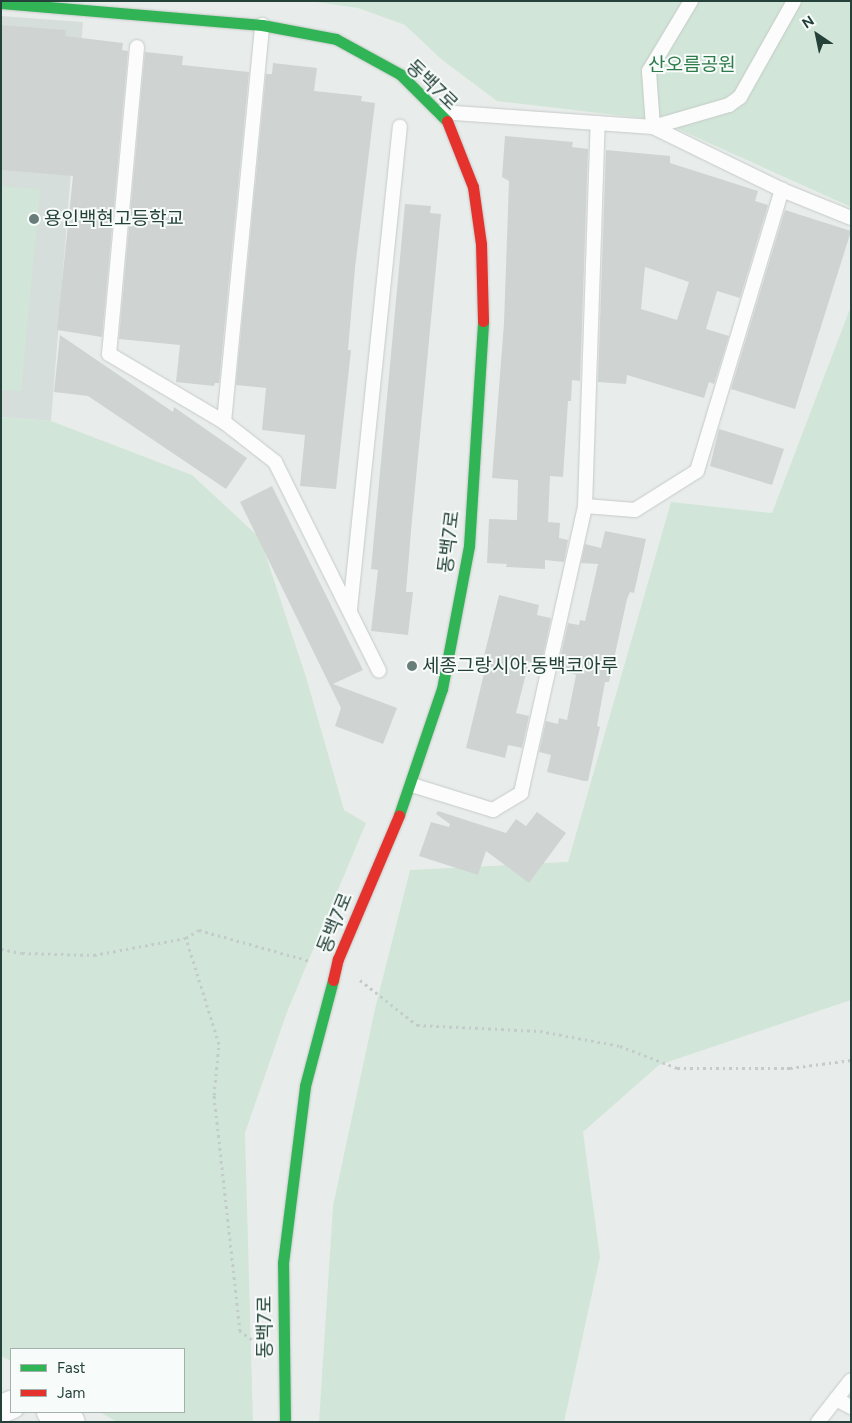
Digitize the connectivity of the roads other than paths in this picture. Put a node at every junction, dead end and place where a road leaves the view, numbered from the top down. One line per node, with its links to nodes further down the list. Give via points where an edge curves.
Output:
1 (690, 1): 10 (lane, via 649,71)
2 (794, 1): 10 (lane, via 740,97 729,105)
3 (1, 3): 4 (street, 동백7로)
4 (82, 6): 5 (street, 동백7로)
5 (262, 25): 7 (street, 동백7로, via 336,39 400,74); 13 (lane)
6 (136, 48): 13 (lane, via 109,354)
7 (440, 112): 8 (lane); 17 (street, 동백7로, via 451,127 472,187 481,244 483,324 468,546 442,689)
8 (598, 123): 10 (lane); 14 (lane)
9 (400, 127): 15 (lane)
10 (653, 127): 11 (lane)
11 (782, 190): 12 (lane); 14 (lane, via 697,471 634,510)
12 (851, 218)
13 (224, 422): 15 (lane, via 275,462)
14 (585, 506): 17 (lane, via 521,793 493,810)
15 (350, 609): 16 (lane)
16 (379, 671)
17 (412, 785): 23 (street, 동백7로, via 338,959 305,1086 282,1263)
18 (851, 1380): 19 (lane)
19 (836, 1400): 20 (lane); 24 (lane)
20 (851, 1407)
21 (53, 1413): 22 (street)
22 (71, 1422)
23 (285, 1422)
24 (818, 1422)

